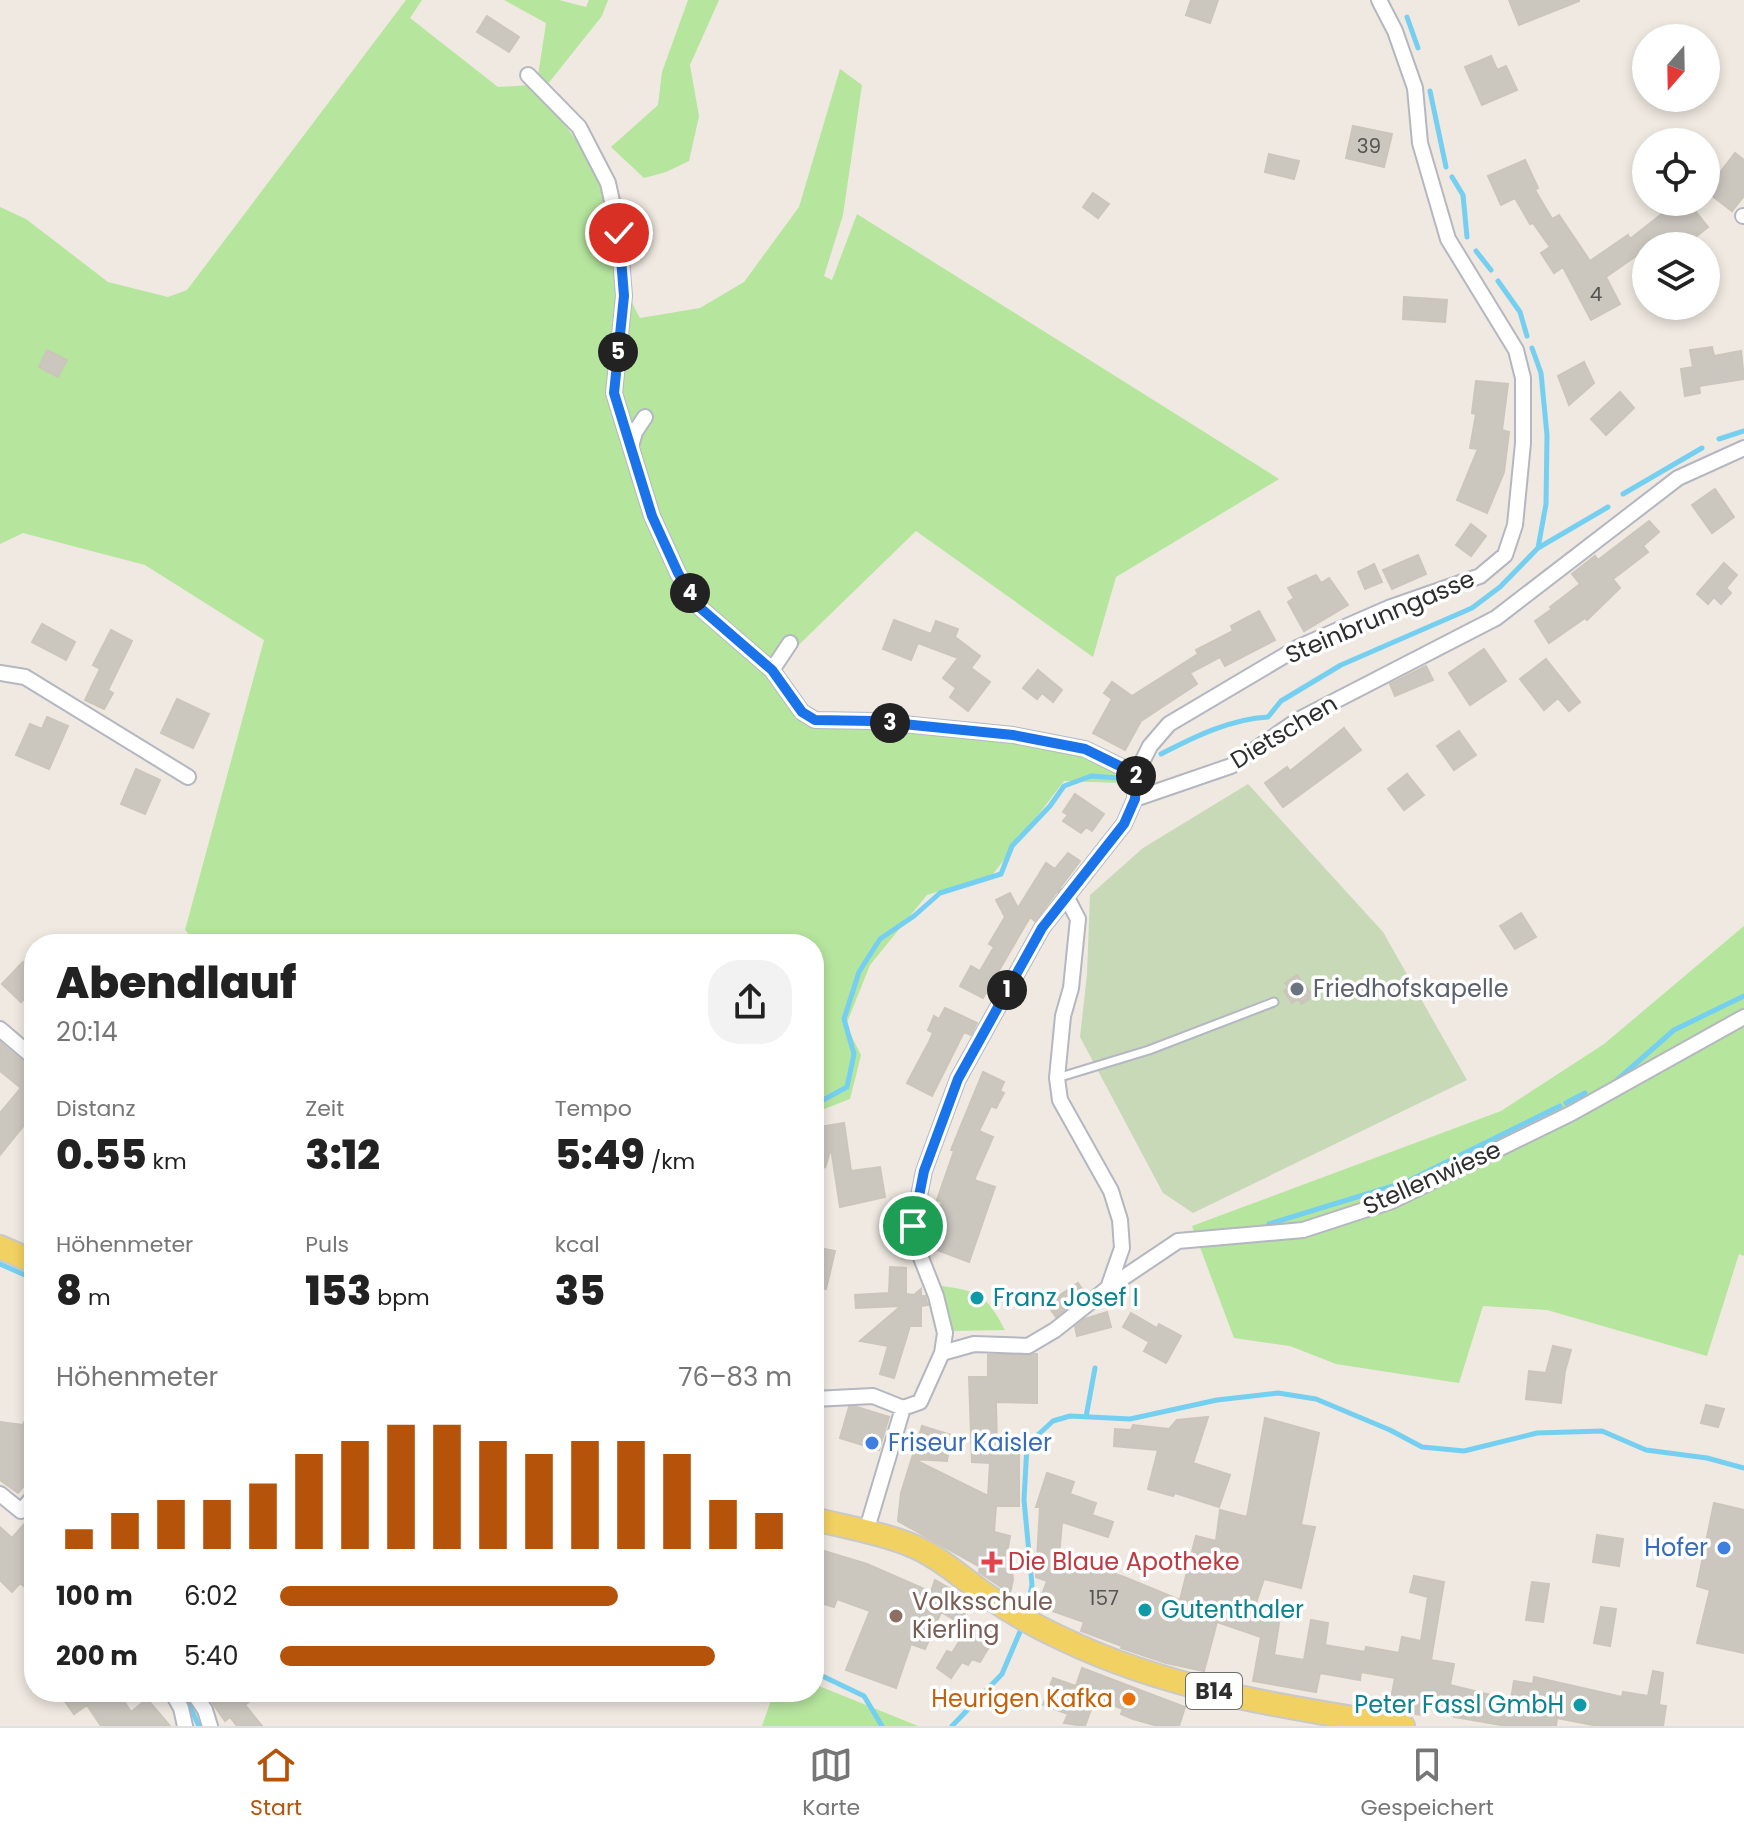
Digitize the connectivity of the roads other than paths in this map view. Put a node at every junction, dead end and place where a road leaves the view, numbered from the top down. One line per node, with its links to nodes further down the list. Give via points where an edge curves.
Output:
1 (1379, 0): 9 (street, Steinbrunngasse, via 1415,88 1420,143 1448,239 1516,350 1523,378 1523,443 1515,525 1505,555 1480,576 1299,647 1169,724)
2 (528, 75): 4 (street, via 579,127 608,183 624,296 614,393)
3 (645, 417): 4 (street)
4 (631, 447): 7 (street, via 652,516 698,606)
5 (1744, 448): 11 (street, Dietschen, via 1678,478 1496,618 1298,720 1231,766)
6 (790, 643): 7 (street)
7 (772, 670): 9 (street, via 802,712 815,720 1013,735 1085,749)
8 (0, 673): 10 (street, via 25,677)
9 (1136, 774): 11 (street, Steinbrunngasse)
10 (188, 777)
11 (1135, 799): 12 (street, via 1124,824)
12 (1066, 896): 17 (street, via 1078,919); 21 (street, via 1042,928 958,1079 924,1171 913,1226 945,1333)
13 (1274, 1002): 17 (lane)
14 (1744, 1017): 20 (street, Stellenwiese, via 1572,1113 1392,1201 1303,1230 1178,1241)
15 (0, 1029): 16 (street)
16 (24, 1049)
17 (1057, 1078): 20 (street, via 1060,1100 1111,1191 1120,1220 1122,1248)
18 (0, 1247): 19 (main road)
19 (24, 1258)
20 (1108, 1288): 21 (street, Stellenwiese, via 1028,1346 974,1344)
21 (942, 1353): 23 (street, via 920,1402)
22 (824, 1398): 23 (street, via 873,1396)
23 (903, 1408): 27 (street)
24 (0, 1494): 25 (street, via 21,1511)
25 (24, 1508)
26 (824, 1522): 27 (main road, B14)
27 (866, 1532): 32 (main road, B14, via 909,1544 1025,1619 1108,1658 1246,1699)
28 (178, 1702): 30 (street)
29 (200, 1702): 31 (street)
30 (185, 1726)
31 (210, 1726)
32 (1403, 1726)

